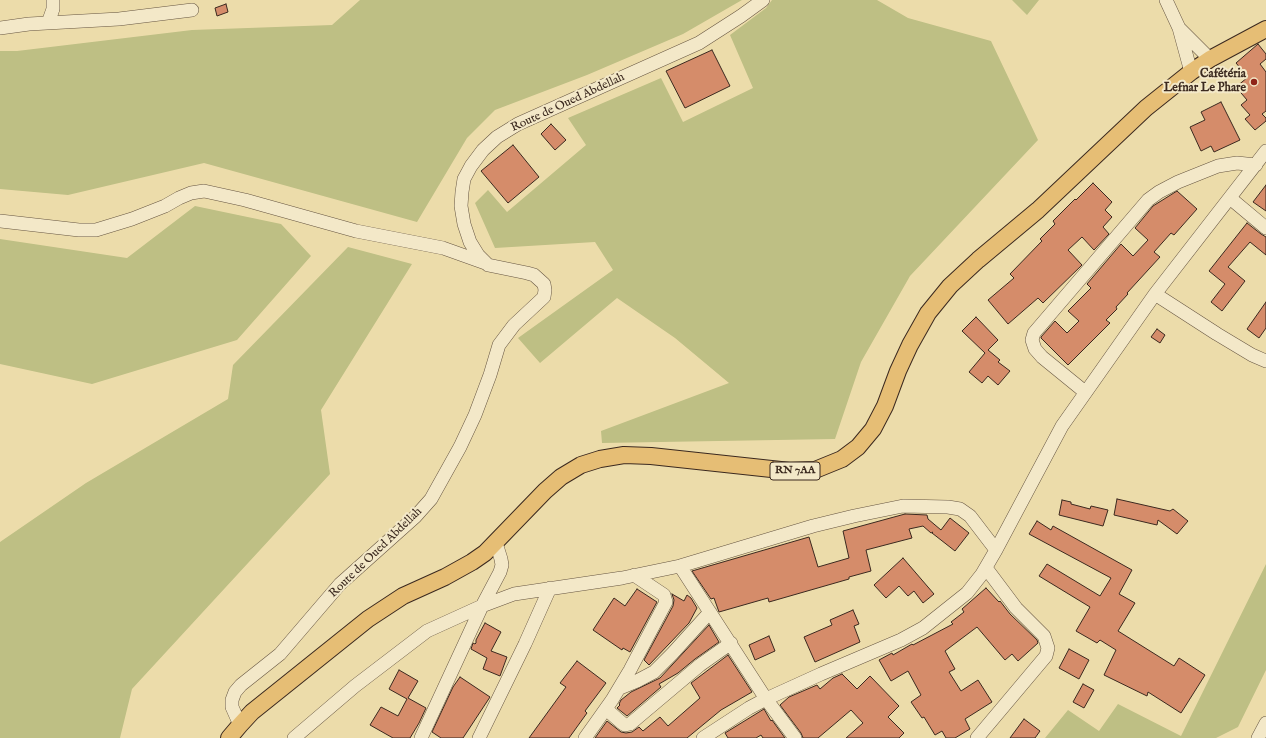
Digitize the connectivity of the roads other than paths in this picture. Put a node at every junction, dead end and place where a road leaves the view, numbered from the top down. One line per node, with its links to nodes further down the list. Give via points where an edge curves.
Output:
1 (53, 0): 5 (street)
2 (763, 0): 16 (street, Route de Oued Abdellah, via 699,43 518,124 483,150 464,178 462,206 470,242)
3 (1166, 0): 7 (street)
4 (192, 10): 5 (street, via 119,19)
5 (48, 23): 6 (street)
6 (0, 28)
7 (1179, 28): 9 (street); 10 (street)
8 (1266, 29): 9 (main road, RN 7AA)
9 (1210, 59): 10 (main road, RN 7AA)
10 (1191, 72): 20 (main road, RN 7AA, via 1146,108 1038,210 950,286 928,313 910,345 873,429 858,447 842,459 815,470 790,471 651,456 624,455 600,458 561,477)
11 (1266, 151): 12 (street)
12 (1256, 165): 13 (street); 19 (street, via 1237,163 1218,166 1178,182 1148,200 1034,333 1032,340 1035,349)
13 (1230, 198): 15 (street); 17 (street)
14 (0, 221): 16 (street, via 96,230 132,219 191,193 204,191 221,193 356,231 443,248)
15 (1266, 228)
16 (488, 265): 33 (street, Route de Oued Abdellah, via 526,272 534,276 544,284 544,297 514,325 499,345 475,415 431,499 415,517 340,584 280,654 235,692 232,707)
17 (1155, 294): 18 (street, via 1217,334); 19 (street)
18 (1266, 361)
19 (1085, 392): 21 (street, via 1062,426)
20 (496, 543): 26 (street, via 502,565); 33 (main road, RN 7AA, via 472,562 403,596 368,619)
21 (996, 550): 22 (street, via 970,516 960,509 948,506 903,506 820,525); 23 (street)
22 (680, 566): 24 (street); 27 (street)
23 (986, 568): 30 (street, via 967,593 923,628); 41 (street, via 1016,608 1044,636 1048,648 1046,656)
24 (634, 575): 25 (street); 29 (street, via 664,595 666,602)
25 (550, 588): 26 (street, via 514,594); 37 (street)
26 (482, 606): 35 (street, via 427,631 355,686); 36 (street)
27 (710, 612): 28 (street); 29 (street, via 654,672)
28 (731, 643): 30 (street); 31 (street, via 700,665 630,724 625,725)
29 (620, 688): 31 (street)
30 (766, 699): 39 (street); 40 (street)
31 (606, 709): 38 (street)
32 (1266, 723): 42 (street)
33 (240, 724): 34 (main road, RN 7AA)
34 (229, 738)
35 (294, 738)
36 (421, 738)
37 (479, 738)
38 (585, 738)
39 (703, 738)
40 (795, 738)
41 (977, 738)
42 (1258, 738)

